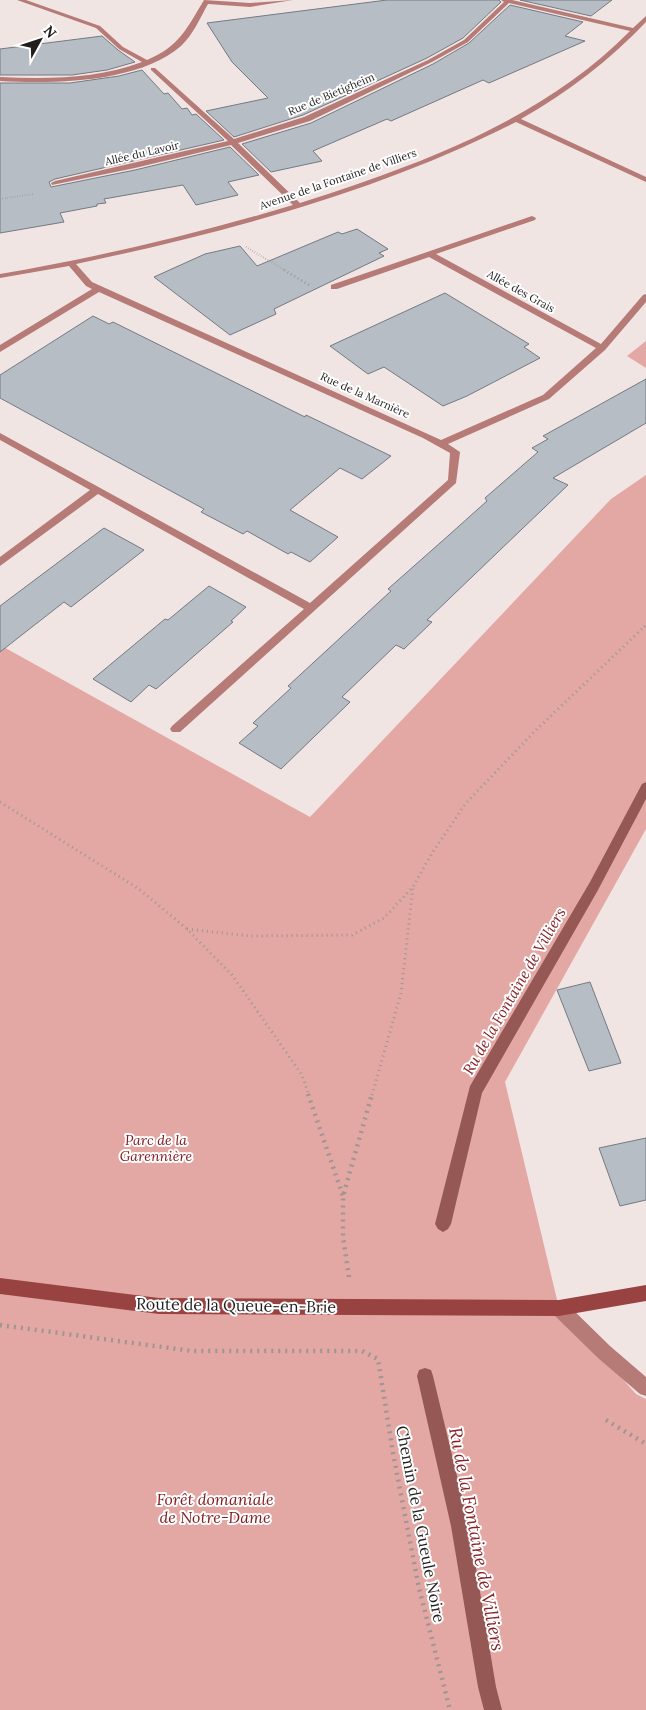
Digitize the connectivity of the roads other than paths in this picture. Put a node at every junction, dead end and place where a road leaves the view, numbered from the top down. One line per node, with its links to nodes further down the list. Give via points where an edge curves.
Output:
1 (20, 0): 7 (street, via 98,27 121,48)
2 (290, 0): 3 (street, via 250,5)
3 (206, 1): 7 (street, via 179,45)
4 (506, 1): 6 (street); 11 (street, Rue de Bietigheim, via 466,41 430,61 307,119)
5 (646, 18): 6 (street, Avenue de la Fontaine de Villiers)
6 (634, 30): 10 (street, Avenue de la Fontaine de Villiers, via 599,64)
7 (146, 62): 9 (street, via 78,78)
8 (153, 69): 11 (street)
9 (0, 79)
10 (516, 118): 12 (street); 14 (street, Avenue de la Fontaine de Villiers, via 406,168)
11 (233, 142): 13 (street, Allée du Lavoir); 14 (street)
12 (646, 180)
13 (55, 183)
14 (299, 206): 17 (street, Avenue de la Fontaine de Villiers, via 222,228)
15 (532, 218): 16 (street)
16 (430, 254): 20 (street); 22 (street, Allée des Grais)
17 (71, 263): 18 (street, Avenue de la Fontaine de Villiers); 19 (street, Rue de la Marnière, via 89,284)
18 (0, 276)
19 (99, 288): 23 (street); 25 (street, Rue de la Marnière)
20 (334, 288)
21 (646, 298): 22 (street)
22 (602, 348): 25 (street, via 546,397)
23 (0, 349)
24 (0, 436): 26 (street)
25 (440, 444): 28 (street, Rue de la Marnière, via 455,452 453,481)
26 (98, 490): 27 (street); 28 (street)
27 (0, 562)
28 (311, 608): 29 (street, Rue de la Marnière)
29 (176, 729)
30 (0, 1286): 32 (main road, Route de la Queue-en-Brie, via 158,1306)
31 (646, 1293): 32 (main road, Route de la Queue-en-Brie)
32 (558, 1308): 33 (street)
33 (646, 1388)

